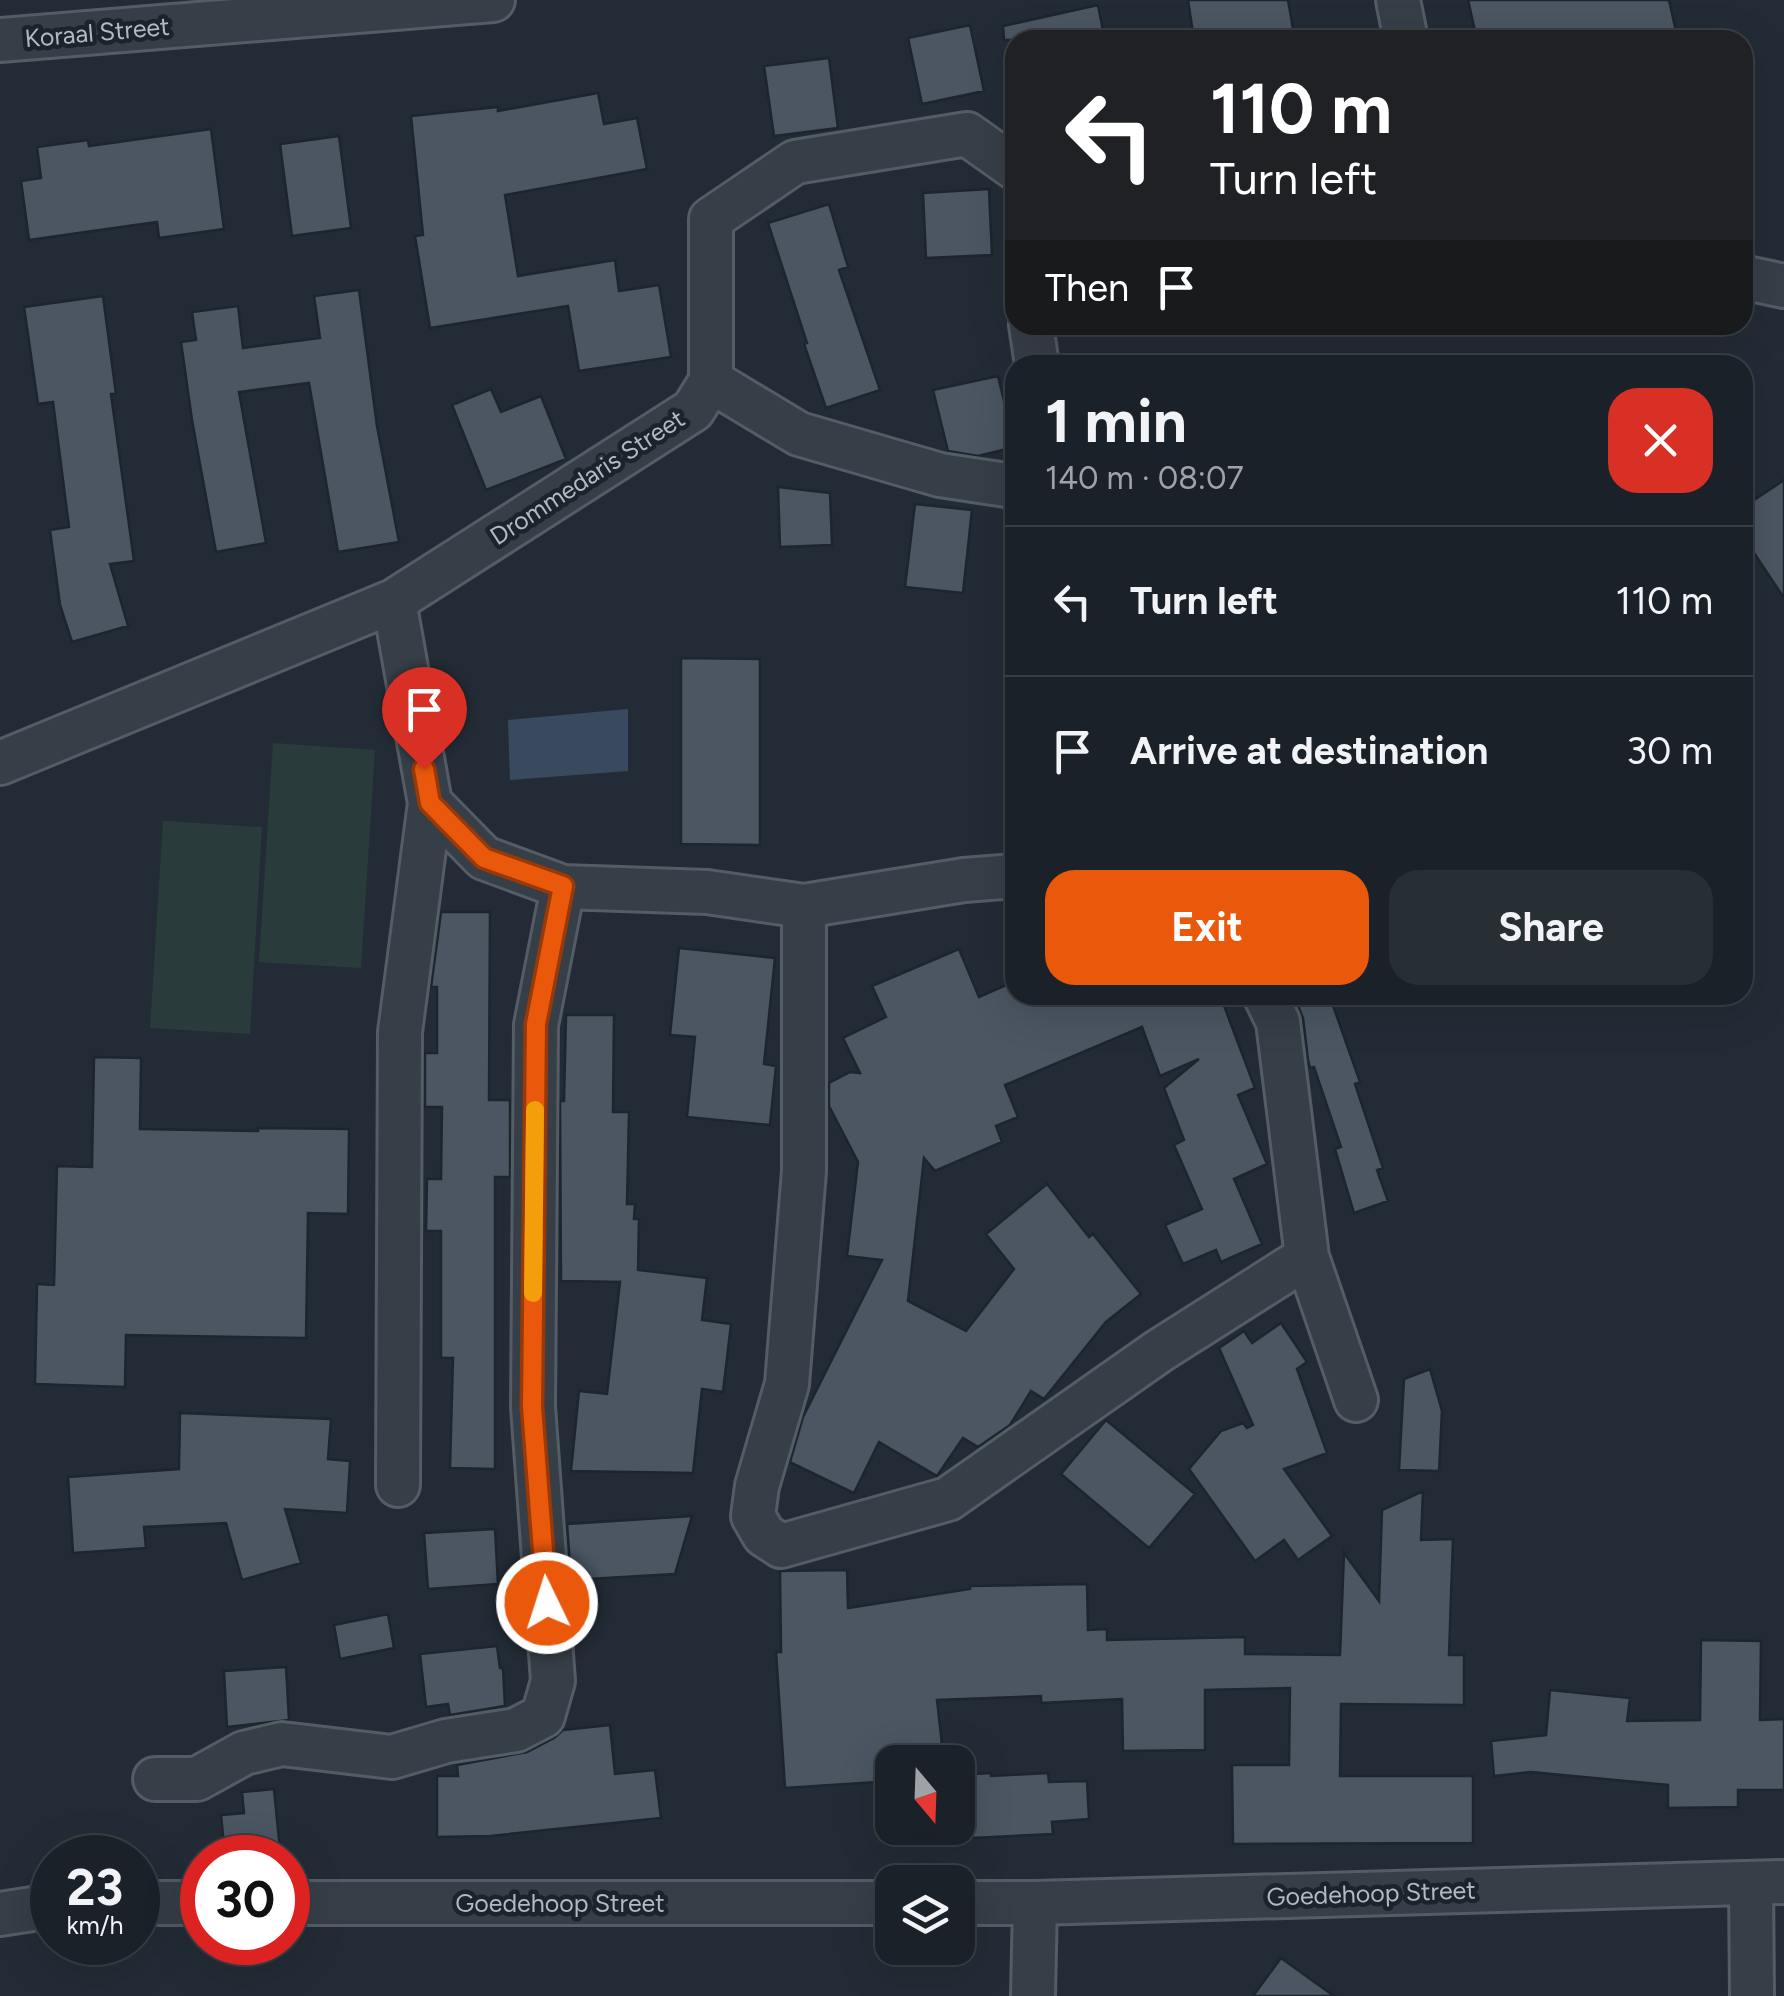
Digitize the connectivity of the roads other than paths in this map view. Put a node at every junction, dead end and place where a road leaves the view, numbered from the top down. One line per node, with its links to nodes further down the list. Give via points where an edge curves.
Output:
1 (493, 0): 4 (street, Koraal Street)
2 (1398, 0): 3 (street)
3 (1404, 30)
4 (0, 40)
5 (1005, 161): 8 (street, via 966,134 794,162 711,219)
6 (1753, 279): 7 (street)
7 (1784, 286)
8 (711, 380): 9 (street, via 799,434 940,476); 10 (street, Drommedaris Street, via 693,410)
9 (1005, 485)
10 (394, 602): 11 (street, Drommedaris Street); 12 (street)
11 (0, 763)
12 (430, 803): 14 (street, via 484,858); 19 (street, via 400,1032)
13 (1005, 877): 15 (street)
14 (563, 886): 15 (street, via 707,892); 20 (street, via 536,1024 532,1407 552,1681 542,1716 516,1730 392,1756 282,1744 244,1753 197,1779)
15 (804, 906): 17 (street, via 804,1171 787,1384 753,1516 764,1535 780,1546 948,1499)
16 (1270, 1005): 17 (street, via 1278,1022)
17 (1307, 1257): 18 (street)
18 (1356, 1400)
19 (398, 1485)
20 (155, 1779)
21 (1768, 1882): 25 (street, Goedehoop Street); 29 (street)
22 (310, 1903): 23 (street, Goedehoop Street)
23 (875, 1903)
24 (975, 1903): 25 (street, Goedehoop Street)
25 (1035, 1903): 28 (street)
26 (30, 1909): 27 (street)
27 (0, 1914)
28 (1033, 1996)
29 (1752, 1996)

